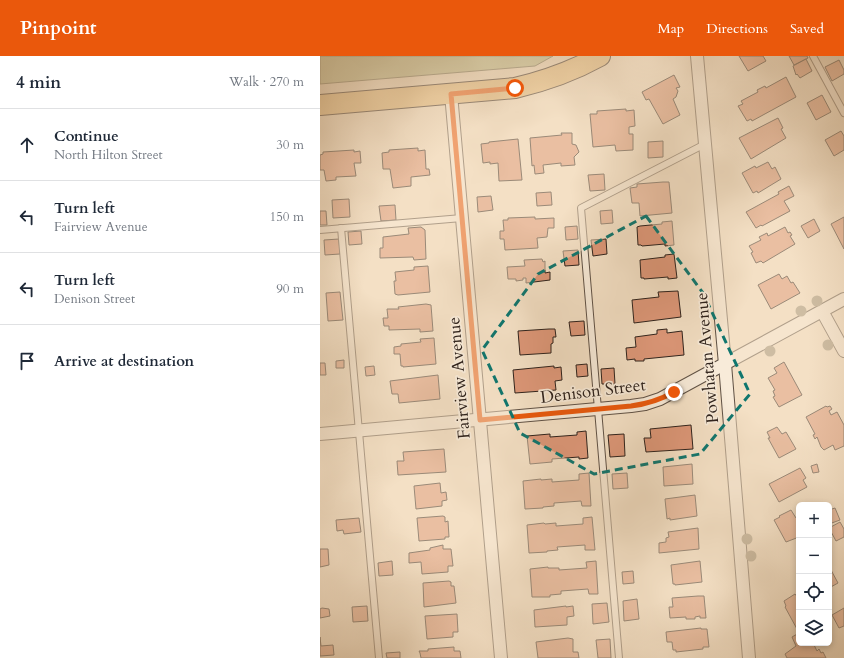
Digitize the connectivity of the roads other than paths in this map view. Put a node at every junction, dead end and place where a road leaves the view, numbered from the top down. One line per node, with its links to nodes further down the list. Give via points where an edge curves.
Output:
1 (600, 56): 4 (main road, via 561,75 515,88)
2 (697, 56): 7 (street, Powhatan Avenue)
3 (813, 56): 6 (lane)
4 (451, 94): 5 (main road); 8 (street, Fairview Avenue)
5 (320, 105)
6 (844, 113)
7 (705, 144): 14 (street, Powhatan Avenue); 15 (lane, via 581,208)
8 (462, 218): 9 (lane); 16 (street, Fairview Avenue)
9 (341, 228): 10 (lane); 17 (lane)
10 (320, 230)
11 (844, 299): 12 (street, Denison Street)
12 (822, 311): 13 (street); 14 (street, Denison Street)
13 (844, 351)
14 (725, 364): 15 (street, Denison Street, via 660,399 645,404); 22 (street, Powhatan Avenue)
15 (598, 409): 16 (street, Denison Street); 21 (lane)
16 (480, 420): 17 (street, Denison Street); 20 (street, Fairview Avenue)
17 (359, 430): 18 (street, Denison Street); 19 (lane)
18 (320, 434)
19 (379, 658)
20 (501, 658)
21 (619, 658)
22 (748, 658)

